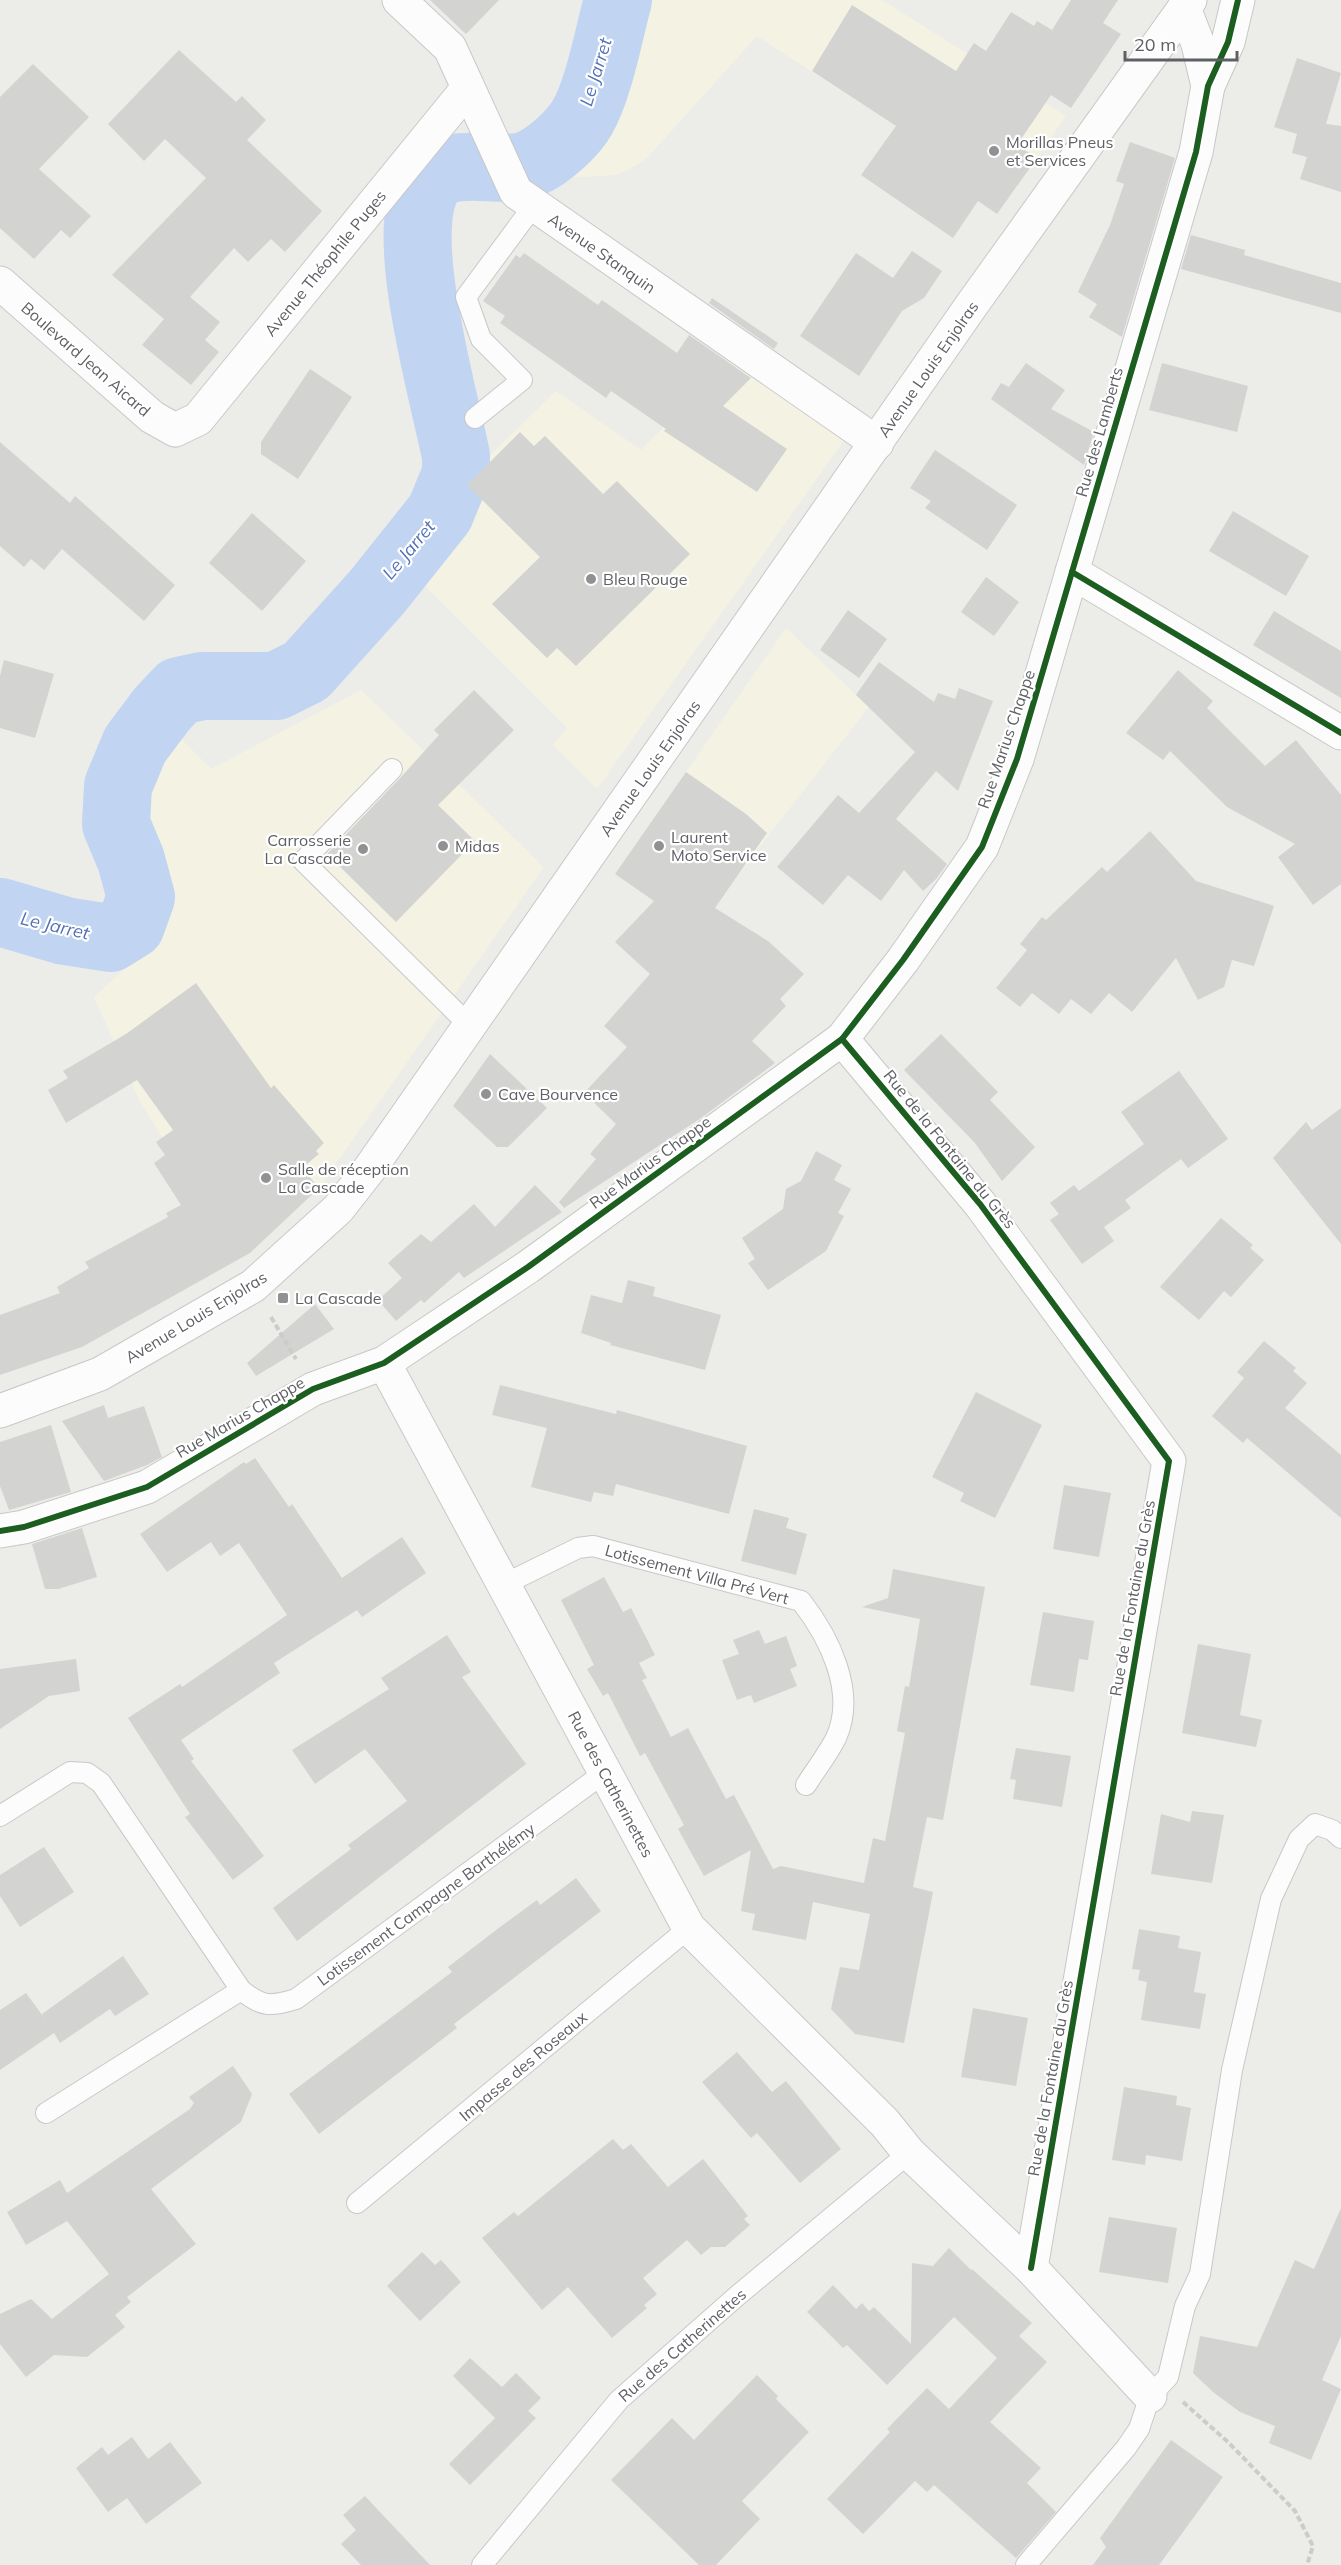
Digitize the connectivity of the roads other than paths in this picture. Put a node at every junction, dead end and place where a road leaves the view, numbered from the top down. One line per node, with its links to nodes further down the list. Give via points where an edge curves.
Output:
1 (399, 0): 5 (street, via 450,48)
2 (1238, 0): 4 (street, Rue des Lamberts, via 1228,42)
3 (1187, 4): 4 (street, Rue des Lamberts); 10 (street, Avenue Louis Enjolras)
4 (1208, 86): 11 (street, Rue des Lamberts, via 1196,152)
5 (468, 88): 6 (street, via 490,135); 9 (street, Avenue Théophile Puges, via 198,419)
6 (531, 202): 8 (lane, via 466,297 481,339 522,380); 10 (street, Avenue Stanquin)
7 (0, 283): 9 (street, Boulevard Jean Aicard, via 152,417)
8 (475, 418)
9 (175, 430)
10 (877, 443): 14 (street, Avenue Louis Enjolras)
11 (1072, 572): 12 (street); 15 (street, Rue Marius Chappe, via 1017,759 982,847)
12 (1341, 733)
13 (392, 769): 14 (lane, via 303,861)
14 (468, 1024): 17 (street, Avenue Louis Enjolras, via 338,1209 253,1286 100,1374)
15 (842, 1039): 16 (street, Rue Marius Chappe, via 528,1267); 29 (street, Rue de la Fontaine du Grès, via 980,1204 1169,1461)
16 (384, 1363): 18 (street, Rue Marius Chappe, via 313,1389 147,1486 24,1527); 19 (street, Rue des Catherinettes)
17 (0, 1411)
18 (0, 1531)
19 (505, 1584): 20 (street, Rue des Catherinettes); 21 (lane, Lotissement Villa Pré Vert, via 578,1548 593,1546 801,1601 835,1660 845,1704 836,1737)
20 (604, 1773): 24 (street, Rue des Catherinettes); 25 (lane, Lotissement Campagne Barthélémy, via 296,1999 276,2005 257,2003)
21 (806, 1785)
22 (0, 1816): 25 (lane, Lotissement Campagne Barthélémy, via 70,1772 87,1773 101,1783)
23 (1341, 1838): 30 (lane, via 1315,1824 1299,1839 1271,1899 1232,2070 1200,2274 1185,2306 1168,2377)
24 (689, 1928): 27 (street, Rue des Catherinettes, via 885,2123); 28 (lane, Impasse des Roseaux)
25 (241, 1990): 26 (lane)
26 (46, 2113)
27 (909, 2153): 29 (street, Rue des Catherinettes); 31 (lane, Rue des Catherinettes, via 619,2400)
28 (357, 2203)
29 (1032, 2268): 30 (street, Rue des Catherinettes)
30 (1150, 2396): 32 (lane, via 1139,2429 1126,2448)
31 (482, 2565)
32 (1026, 2565)

